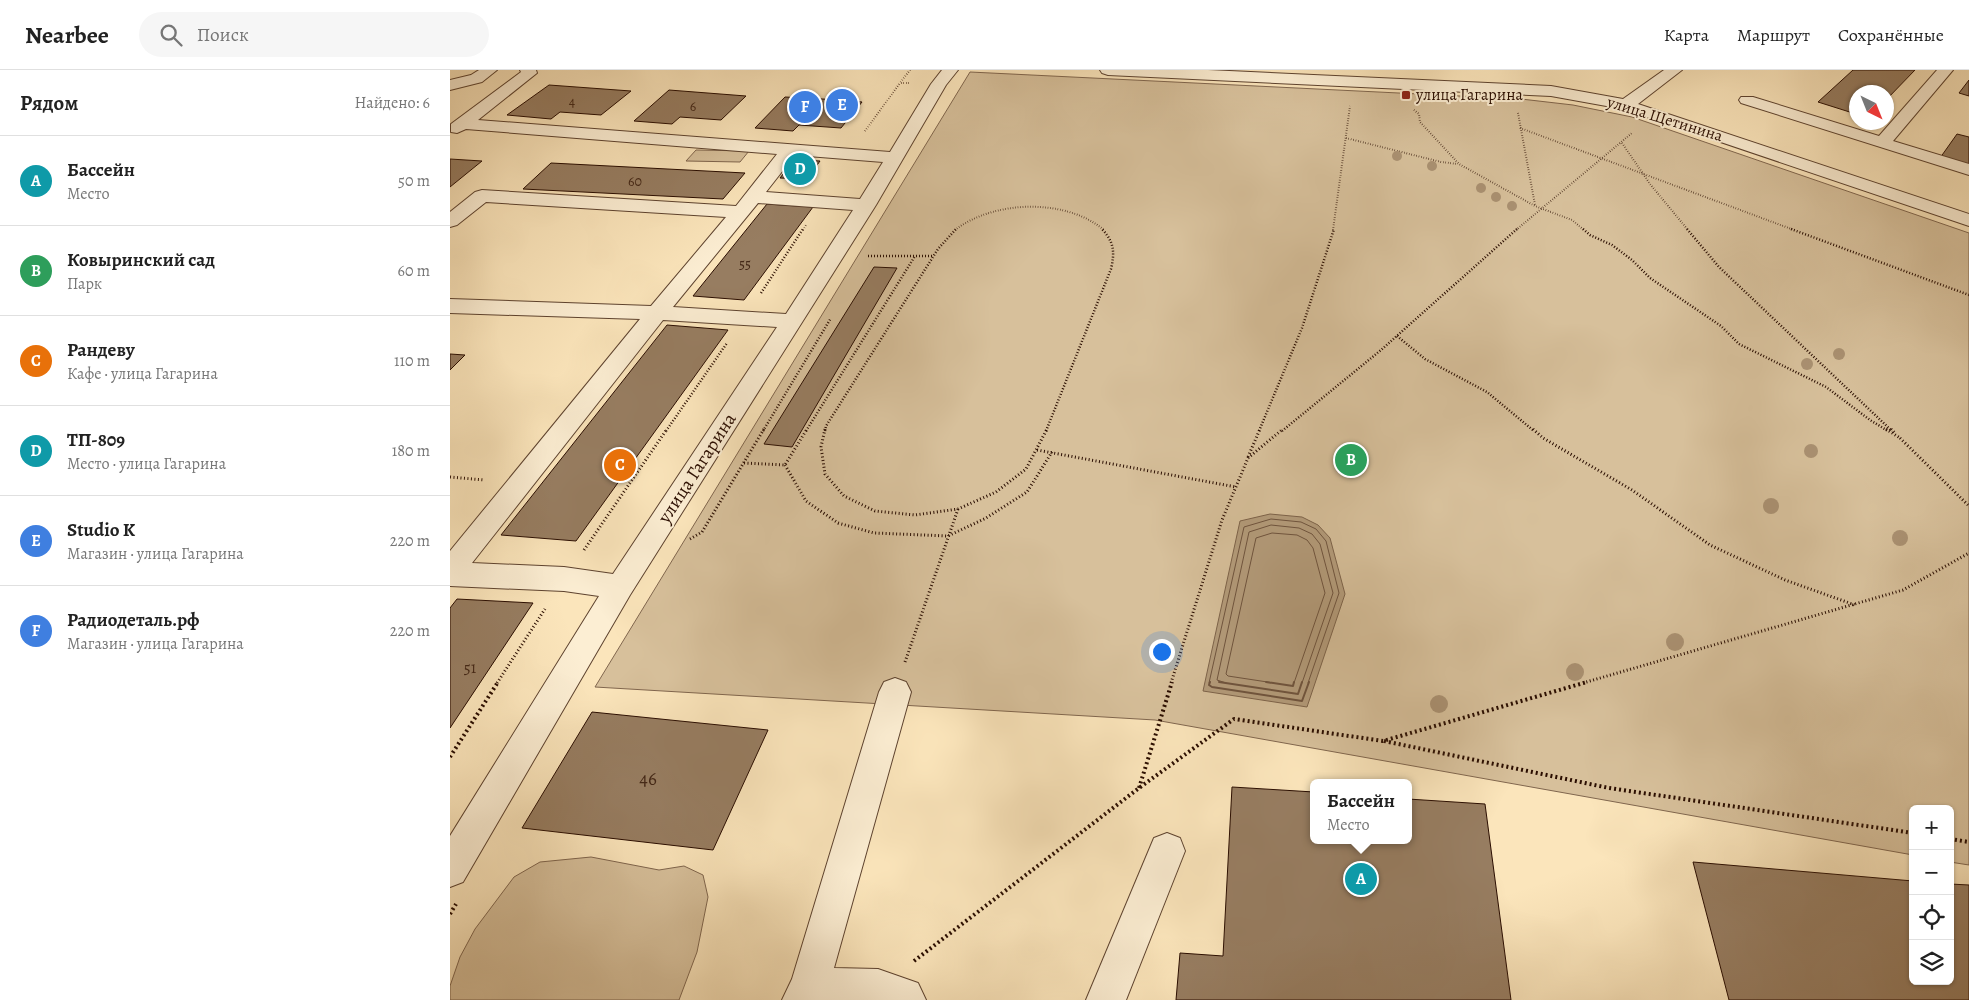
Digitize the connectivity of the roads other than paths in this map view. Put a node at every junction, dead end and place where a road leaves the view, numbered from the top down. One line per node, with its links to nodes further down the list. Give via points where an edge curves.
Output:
1 (489, 70): 10 (street, via 476,79)
2 (528, 70): 16 (street, via 529,73)
3 (950, 70): 19 (street, улица Гагарина)
4 (1108, 70): 7 (street, улица Щетинина)
5 (1674, 70): 14 (street)
6 (1945, 70): 17 (street)
7 (1130, 71): 9 (street, улица Щетинина)
8 (1549, 71): 11 (street)
9 (1383, 78): 11 (street, улица Щетинина)
10 (450, 85)
11 (1551, 90): 14 (street, улица Щетинина)
12 (1806, 99): 15 (street)
13 (1747, 100): 15 (street)
14 (1626, 105): 23 (street, улица Щетинина)
15 (1789, 113): 17 (street)
16 (457, 129): 18 (street)
17 (1882, 143): 20 (street)
18 (790, 150): 19 (street); 21 (street)
19 (895, 158): 22 (street, улица Гагарина)
20 (1969, 170)
21 (748, 205): 22 (street, via 821,202); 24 (street, via 482,196); 26 (street)
22 (866, 205): 27 (street, улица Гагарина)
23 (1969, 220)
24 (450, 221)
25 (450, 306): 26 (street)
26 (657, 313): 27 (street); 28 (street)
27 (792, 321): 29 (street, улица Гагарина)
28 (450, 573): 29 (street, via 564,579)
29 (620, 587): 32 (street, улица Гагарина)
30 (895, 692): 33 (street)
31 (1167, 852): 35 (street)
32 (450, 869)
33 (805, 993): 34 (street)
34 (892, 994)
35 (1106, 1000)

